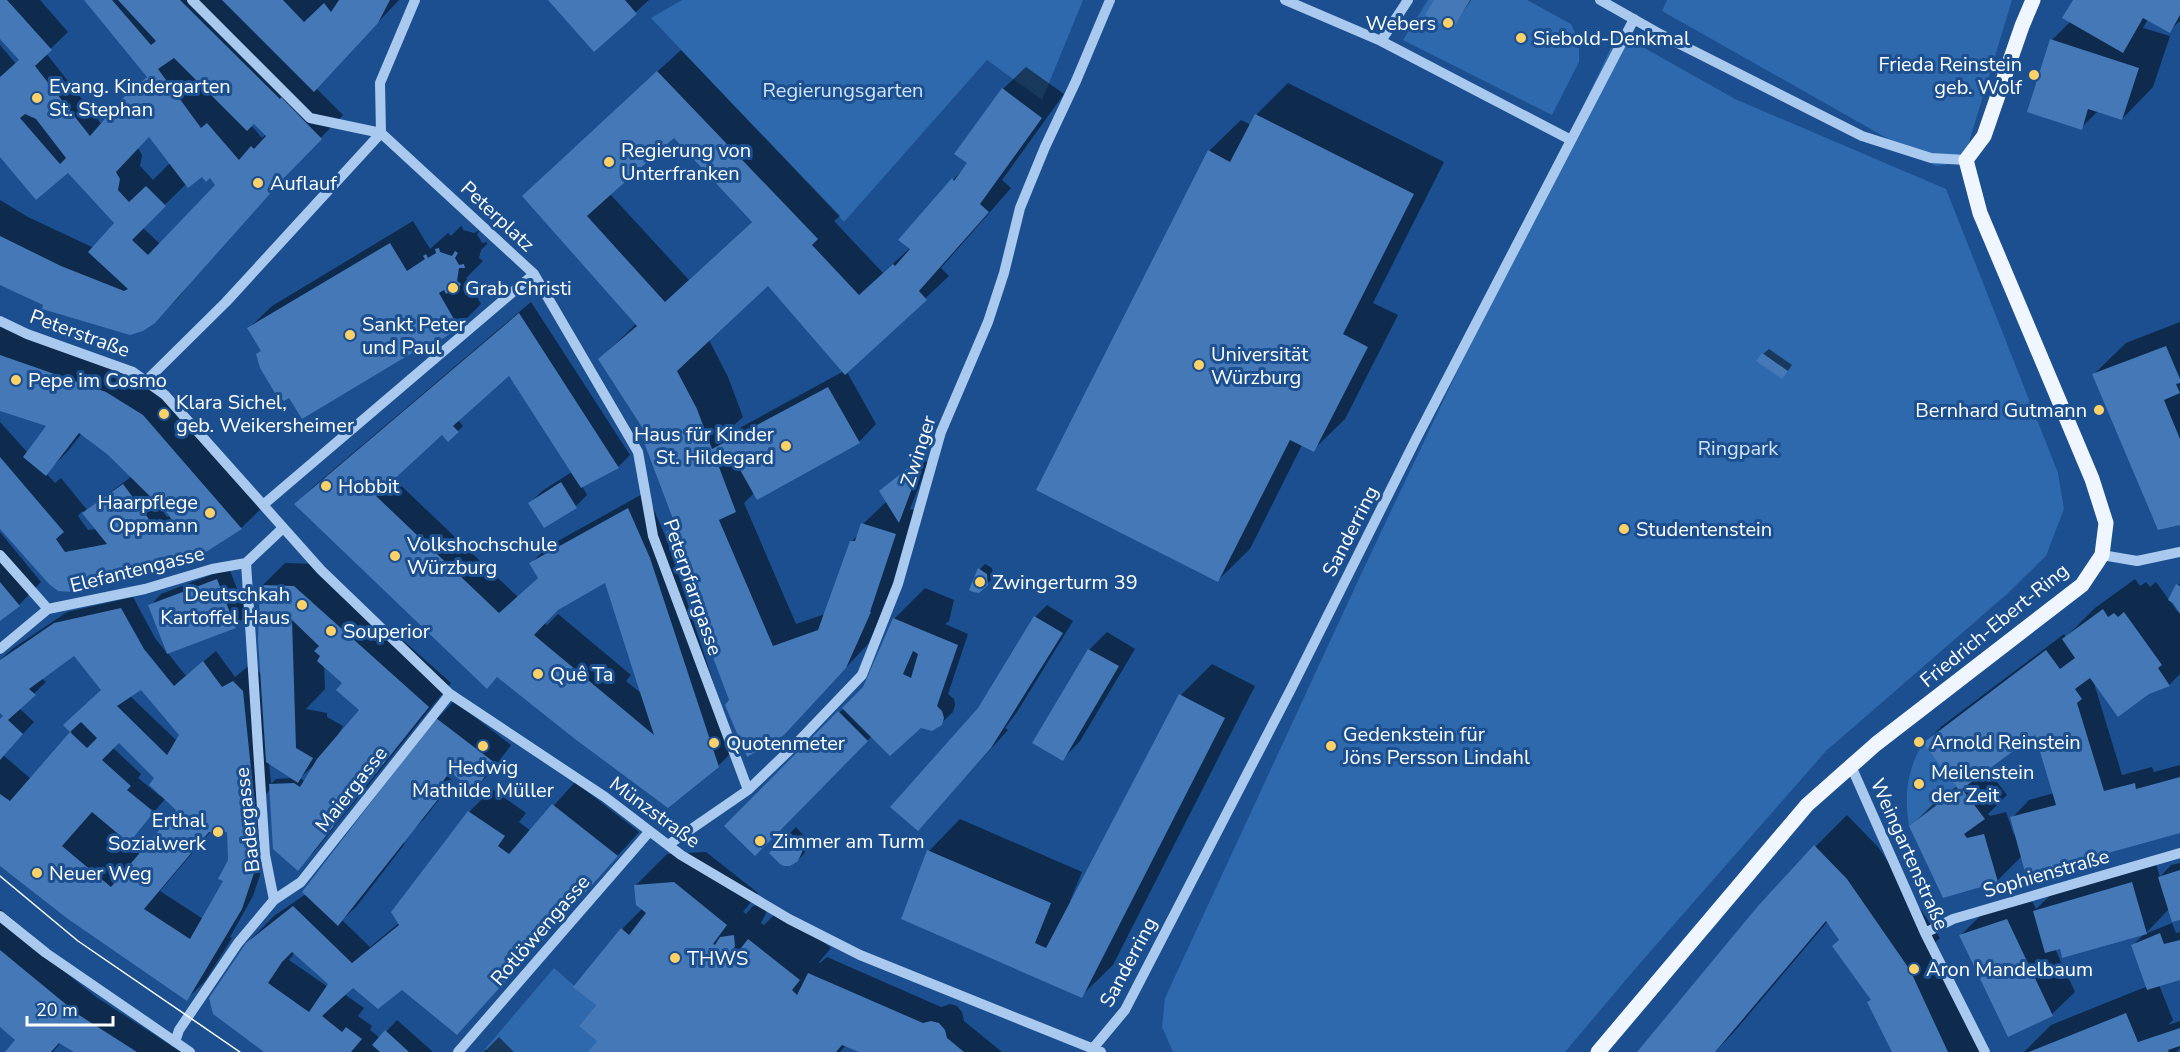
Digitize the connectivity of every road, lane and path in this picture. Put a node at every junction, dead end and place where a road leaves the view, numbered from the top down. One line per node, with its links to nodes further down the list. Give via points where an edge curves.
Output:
1 (192, 0): 10 (street, via 310,118)
2 (415, 0): 10 (street, via 380,83)
3 (1110, 0): 26 (street, Zwinger, via 1020,208 988,322 941,432 897,584 862,675)
4 (1285, 0): 9 (street)
5 (1408, 0): 9 (street)
6 (1600, 0): 8 (street)
7 (2033, 0): 12 (main road, via 1984,136)
8 (1634, 20): 11 (street, Sanderring); 12 (street, via 1862,136 1931,158)
9 (1380, 41): 11 (street)
10 (381, 133): 13 (street, Peterplatz); 15 (street, via 226,302)
11 (1571, 140): 34 (street, Sanderring, via 1125,1010)
12 (1965, 160): 20 (main road, Friedrich-Ebert-Ring, via 1980,213 2092,479 2106,523)
13 (534, 274): 16 (street, Peterplatz); 26 (street, Peterpfarrgasse, via 638,452 653,536)
14 (0, 321): 15 (street, Peterstraße, via 133,372)
15 (146, 381): 16 (street, via 165,396)
16 (263, 505): 17 (street, Münzstraße)
17 (283, 528): 21 (street); 24 (street, Münzstraße)
18 (2180, 552): 20 (street, via 2137,561)
19 (0, 555): 22 (street)
20 (2102, 555): 25 (main road, Friedrich-Ebert-Ring, via 2082,585)
21 (246, 563): 22 (street, Elefantengasse); 30 (street, Badergasse, via 265,855)
22 (48, 609): 23 (street, Elefantengasse)
23 (0, 649)
24 (450, 694): 27 (street, Münzstraße, via 605,797); 30 (street, Maiergasse, via 301,882)
25 (1851, 766): 32 (street, Weingartenstraße); 37 (main road, Friedrich-Ebert-Ring, via 1807,806)
26 (748, 790): 28 (street, Zwinger)
27 (649, 832): 28 (street, Münzstraße); 36 (street, Rotlöwengasse)
28 (668, 845): 34 (street, Münzstraße, via 789,919 860,955)
29 (2180, 853): 32 (street, Sophienstraße, via 1953,918)
30 (274, 900): 33 (street, via 235,947 179,1030)
31 (0, 916): 33 (street, via 46,953)
32 (1925, 933): 38 (street, Weingartenstraße)
33 (175, 1042): 35 (street)
34 (1094, 1051)
35 (190, 1052)
36 (458, 1052)
37 (1598, 1052)
38 (1985, 1052)

